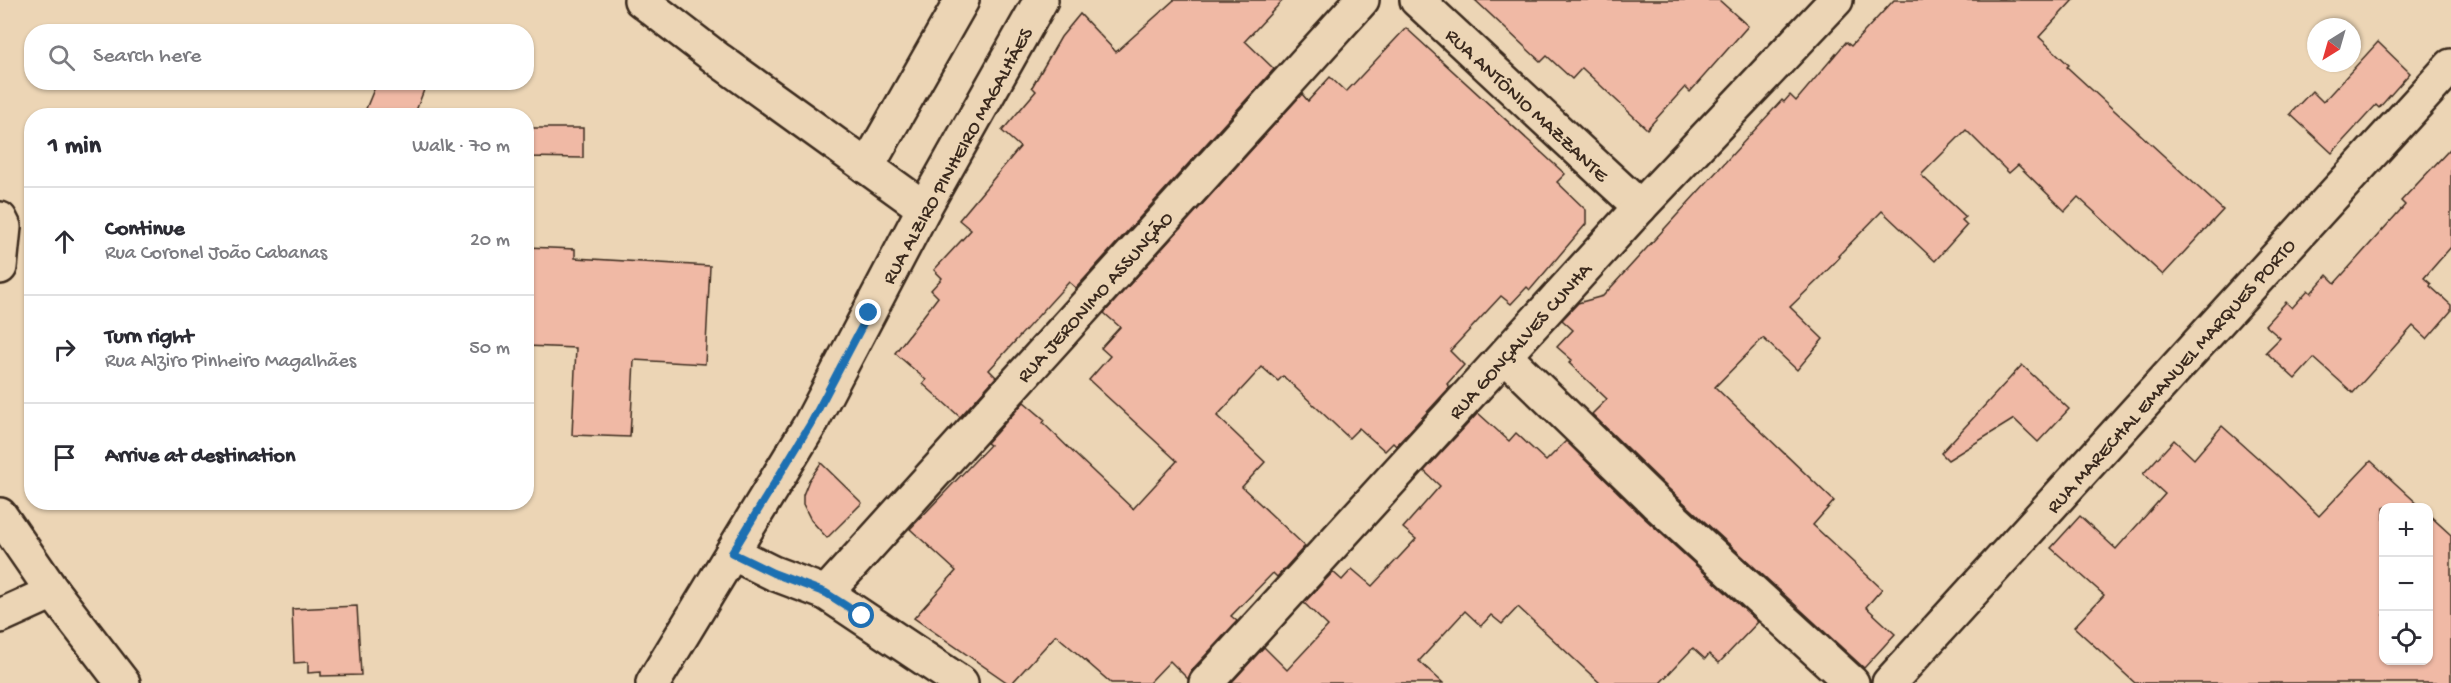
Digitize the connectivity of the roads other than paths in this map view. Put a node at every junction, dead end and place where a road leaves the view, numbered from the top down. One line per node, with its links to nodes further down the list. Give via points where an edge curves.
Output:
1 (640, 0): 8 (street)
2 (962, 0): 8 (street)
3 (1041, 0): 10 (street, RUA ALZIRO PINHEIRO MAGALHÃES)
4 (1362, 0): 17 (street, RUA JERONIMO ASSUNÇÃO)
5 (1416, 0): 9 (street, RUA ANTÔNIO MAZZANTE)
6 (1836, 0): 9 (street, RUA GONÇALVES CUNHA)
7 (2451, 66): 24 (street, RUA MARECHAL EMANUEL MARQUES PORTO)
8 (867, 167): 10 (street)
9 (1640, 207): 13 (street, RUA GONÇALVES CUNHA)
10 (924, 208): 15 (street, RUA ALZIRO PINHEIRO MAGALHÃES, via 811,423)
11 (0, 219): 12 (street, via 4,227)
12 (0, 267)
13 (1505, 356): 22 (street, RUA GONÇALVES CUNHA); 23 (street, via 1655,502)
14 (0, 515): 16 (street)
15 (732, 553): 17 (street); 20 (street, RUA ALZIRO PINHEIRO MAGALHÃES)
16 (53, 592): 18 (street); 19 (street)
17 (826, 593): 21 (street)
18 (0, 616)
19 (123, 683)
20 (653, 683)
21 (962, 683)
22 (1206, 683)
23 (1852, 683)
24 (1889, 683)

